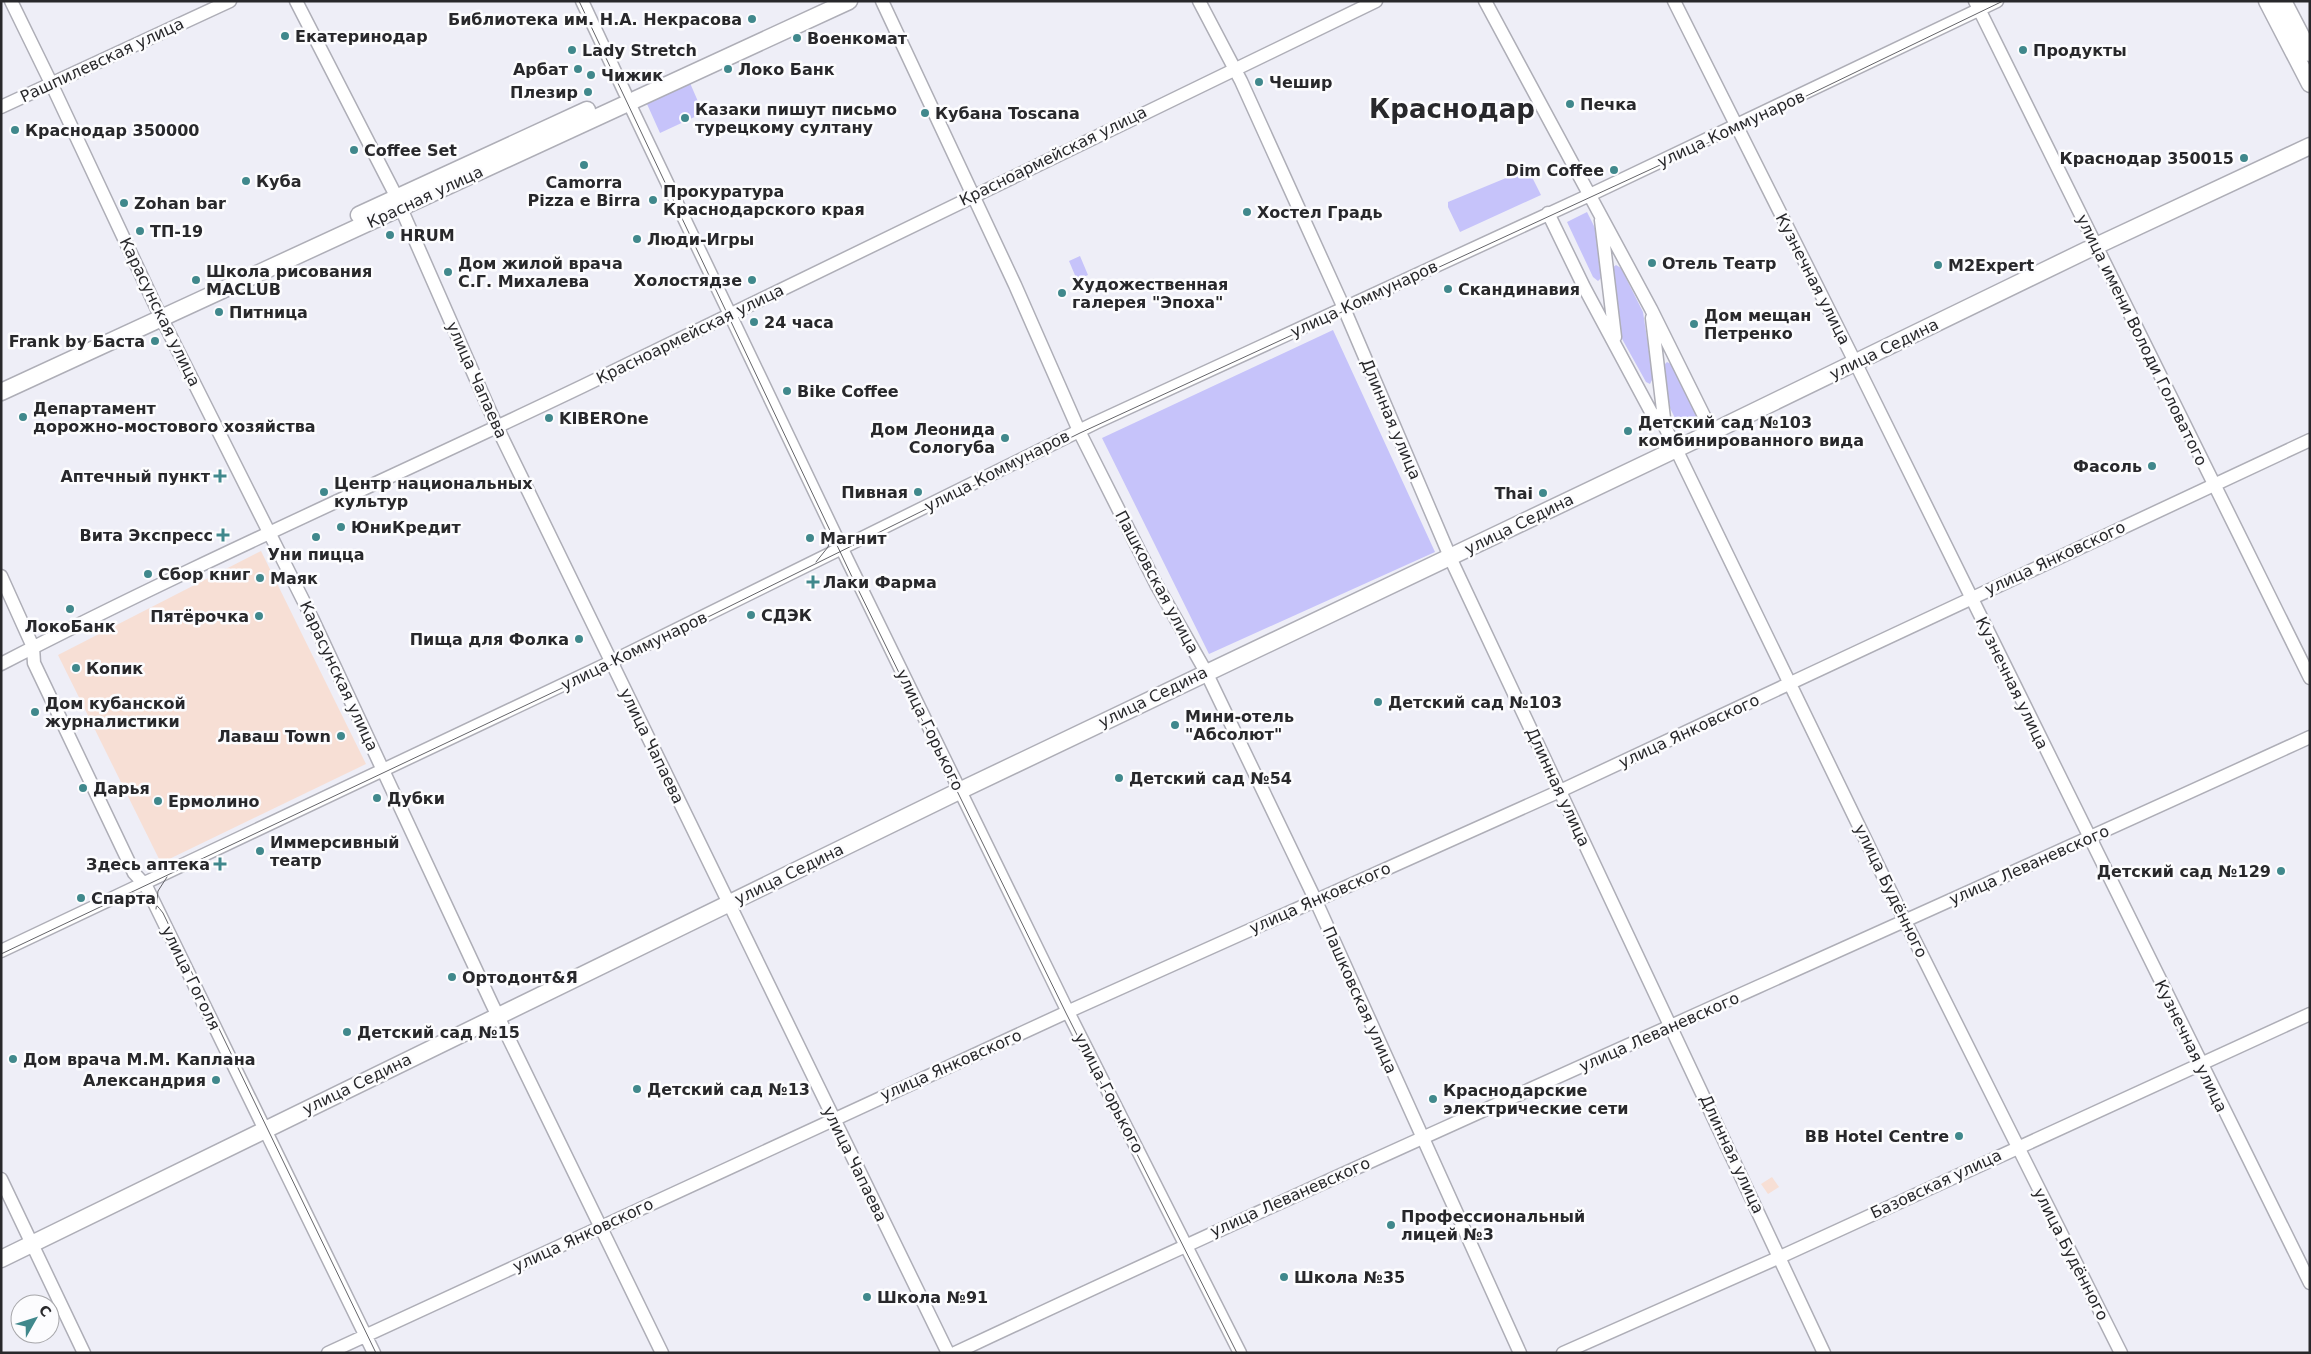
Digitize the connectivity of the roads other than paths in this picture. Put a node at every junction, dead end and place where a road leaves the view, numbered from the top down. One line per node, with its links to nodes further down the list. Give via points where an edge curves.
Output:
1 (11, 1): 18 (street, Карасунская улица)
2 (230, 1): 18 (street, Рашпилевская улица)
3 (296, 1): 26 (street, улица Чапаева)
4 (582, 1): 20 (street, улица Горького)
5 (828, 1): 20 (main road, Красная улица)
6 (849, 1): 20 (main road, Красная улица)
7 (882, 1): 25 (street, Пашковская улица)
8 (1199, 1): 17 (street, Длинная улица)
9 (1376, 1): 17 (street, Красноармейская улица)
10 (1486, 1): 24 (street, улица Будённого)
11 (1674, 1): 22 (street, Кузнечная улица)
12 (1997, 1): 15 (street, улица Коммунаров)
13 (2268, 1): 19 (main road)
14 (2283, 1): 16 (main road)
15 (1977, 6): 22 (street, улица Коммунаров); 29 (street, улица имени Володи Головатого)
16 (2310, 53)
17 (1234, 70): 25 (street, Красноармейская улица); 32 (street, Длинная улица)
18 (51, 83): 21 (street, Рашпилевская улица); 34 (street, Карасунская улица)
19 (2310, 84)
20 (627, 98): 26 (main road, Красная улица); 35 (street, улица Горького)
21 (1, 106)
22 (1736, 126): 24 (street, улица Коммунаров); 37 (street, Кузнечная улица)
23 (2310, 146): 29 (main road, улица Седина)
24 (1590, 194): 27 (street, улица Будённого); 28 (street, улица Коммунаров)
25 (972, 195): 35 (street, Красноармейская улица); 42 (street, Пашковская улица)
26 (399, 202): 34 (main road, Красная улица); 40 (street, улица Чапаева)
27 (1600, 213): 30 (street, улица Будённого); 33 (street, улица Будённого)
28 (1548, 214): 31 (street, улица Будённого); 32 (street, улица Коммунаров)
29 (2092, 248): 37 (main road, улица Седина); 46 (street, улица имени Володи Головатого)
30 (1607, 281): 31 (street, via 1598,289); 36 (street, улица Будённого)
31 (1584, 287): 36 (street, улица Будённого)
32 (1344, 308): 42 (street, улица Коммунаров); 49 (street, Длинная улица)
33 (1651, 309): 41 (street, улица Будённого); 43 (street, улица Будённого)
34 (159, 314): 38 (main road, Красная улица); 39 (main road, Красная улица); 47 (street, Карасунская улица)
35 (731, 315): 40 (street, Красноармейская улица); 48 (street, улица Горького)
36 (1616, 347): 41 (street, улица Будённого, via 1651,412)
37 (1855, 363): 43 (main road, улица Седина); 51 (street, Кузнечная улица)
38 (1, 382)
39 (1, 392)
40 (497, 427): 47 (street, Красноармейская улица); 53 (street, улица Чапаева)
41 (1665, 427): 45 (street, улица Будённого)
42 (1079, 430): 48 (street, улица Коммунаров); 55 (street, Пашковская улица, via 1156,584)
43 (1712, 432): 45 (main road, улица Седина)
44 (2310, 440): 46 (street, улица Янковского)
45 (1676, 449): 49 (main road, улица Седина); 57 (street, улица Будённого)
46 (2213, 484): 51 (street, улица Янковского); 56 (street, улица имени Володи Головатого)
47 (271, 532): 52 (street, Красноармейская улица); 59 (street, Карасунская улица)
48 (842, 549): 53 (street, улица Коммунаров); 60 (street, улица Горького)
49 (1450, 557): 55 (main road, улица Седина); 61 (street, Длинная улица)
50 (1, 576): 52 (street, улица Гоголя)
51 (1970, 598): 57 (street, улица Янковского); 62 (street, Кузнечная улица)
52 (33, 648): 54 (street, Красноармейская улица); 63 (street, улица Гоголя, via 34,664 134,873)
53 (611, 662): 59 (street, улица Коммунаров); 65 (street, улица Чапаева)
54 (1, 664)
55 (1206, 672): 60 (main road, улица Седина); 64 (street, Пашковская улица)
56 (2310, 678)
57 (1790, 684): 61 (street, улица Янковского); 66 (street, улица Будённого)
58 (2310, 737): 62 (street, улица Леваневского)
59 (383, 770): 63 (street, улица Коммунаров); 70 (street, Карасунская улица)
60 (960, 790): 65 (main road, улица Седина); 68 (street, улица Горького)
61 (1560, 792): 64 (street, улица Янковского); 71 (street, Длинная улица)
62 (2089, 838): 66 (street, улица Леваневского); 72 (street, Кузнечная улица)
63 (145, 884): 67 (street, улица Коммунаров); 74 (street, улица Гоголя)
64 (1315, 899): 68 (street, улица Янковского); 75 (street, Пашковская улица)
65 (728, 903): 70 (main road, улица Седина); 73 (street, улица Чапаева)
66 (1905, 921): 71 (street, улица Леваневского); 76 (street, улица Будённого)
67 (1, 951)
68 (1068, 1012): 73 (street, улица Янковского); 80 (street, улица Горького)
69 (2310, 1014): 72 (street, Базовская улица)
70 (497, 1015): 74 (main road, улица Седина); 78 (street, Карасунская улица)
71 (1672, 1026): 75 (street, улица Леваневского); 81 (street, Длинная улица)
72 (2200, 1064): 76 (street, Базовская улица); 83 (street, Кузнечная улица)
73 (832, 1119): 78 (street, улица Янковского); 89 (street, улица Чапаева)
74 (266, 1129): 79 (main road, улица Седина); 84 (street, улица Гоголя)
75 (1422, 1138): 80 (street, улица Леваневского); 92 (street, Пашковская улица)
76 (2017, 1147): 81 (street, Базовская улица); 95 (street, улица Будённого)
77 (1, 1179): 79 (street)
78 (601, 1226): 84 (street, улица Янковского); 88 (street, Карасунская улица)
79 (32, 1244): 82 (main road, улица Седина); 85 (street)
80 (1186, 1244): 90 (street, улица Леваневского); 91 (street, улица Горького)
81 (1780, 1257): 93 (street, Базовская улица); 94 (street, Длинная улица)
82 (1, 1259)
83 (2310, 1283)
84 (366, 1336): 86 (street, улица Янковского); 87 (street, улица Гоголя)
85 (84, 1353)
86 (328, 1353)
87 (374, 1353)
88 (662, 1353)
89 (948, 1353)
90 (955, 1353)
91 (1240, 1353)
92 (1520, 1353)
93 (1563, 1353)
94 (1824, 1353)
95 (2121, 1353)

